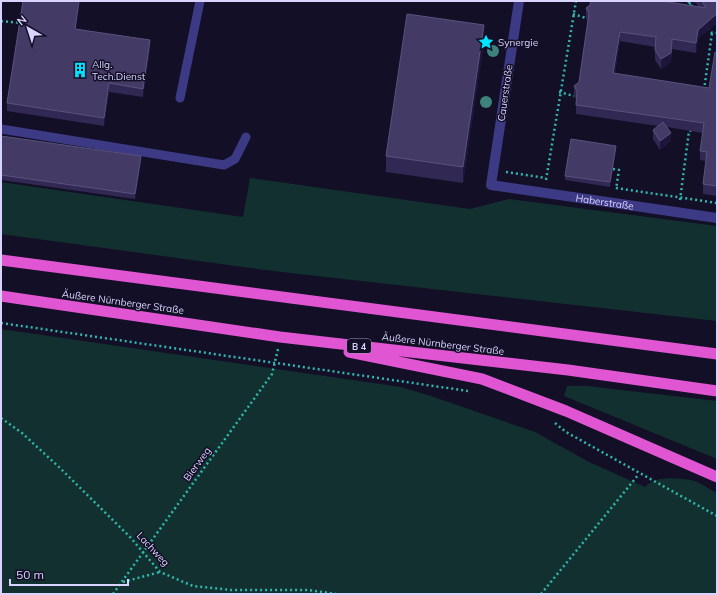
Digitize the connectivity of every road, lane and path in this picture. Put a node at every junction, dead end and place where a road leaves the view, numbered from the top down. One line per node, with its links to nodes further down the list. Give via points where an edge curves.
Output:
1 (200, 1): 17 (lane)
2 (519, 1): 22 (street, Cauerstraße)
3 (576, 1): 7 (path)
4 (694, 1): 5 (path)
5 (688, 2): 6 (path)
6 (694, 10)
7 (573, 14): 8 (path); 14 (path)
8 (586, 18)
9 (1, 21): 10 (path)
10 (25, 24)
11 (707, 27): 12 (path)
12 (712, 33): 13 (path); 15 (path)
13 (717, 33)
14 (559, 92): 16 (path); 23 (path)
15 (703, 92)
16 (574, 96)
17 (180, 98)
18 (1, 129): 20 (lane, via 224,165 235,159)
19 (698, 129): 27 (path, via 690,131)
20 (246, 137)
21 (612, 169): 25 (path, via 619,170)
22 (493, 171): 23 (path); 24 (street, Cauerstraße)
23 (546, 178): 26 (path)
24 (491, 185): 26 (street, Haberstraße)
25 (616, 188): 27 (path); 28 (path)
26 (544, 192): 28 (street, Haberstraße)
27 (680, 198): 29 (path); 30 (path)
28 (613, 203): 30 (street, Haberstraße)
29 (717, 203)
30 (678, 212): 31 (street, Haberstraße)
31 (717, 218)
32 (1, 260): 36 (highway)
33 (1, 296): 35 (highway, Äußere Nürnberger Straße / B 4)
34 (1, 323): 37 (path)
35 (280, 337): 37 (path, Bierweg); 38 (highway, Äußere Nürnberger Straße / B 4, via 568,370); 43 (highway, via 482,379 566,411)
36 (717, 354)
37 (275, 362): 39 (path); 45 (path, Bierweg, via 272,374)
38 (717, 391)
39 (470, 392)
40 (1, 418): 45 (path, Lachweg, via 22,433 60,468)
41 (549, 420): 42 (path)
42 (639, 474): 44 (path); 50 (path)
43 (717, 477)
44 (717, 516)
45 (144, 552): 46 (path, Lachweg); 47 (path, Bierweg)
46 (160, 572): 47 (path); 49 (path, Lachweg, via 193,586 231,590 309,590)
47 (122, 582): 48 (path, Bierweg)
48 (113, 594)
49 (336, 594)
50 (541, 594)

